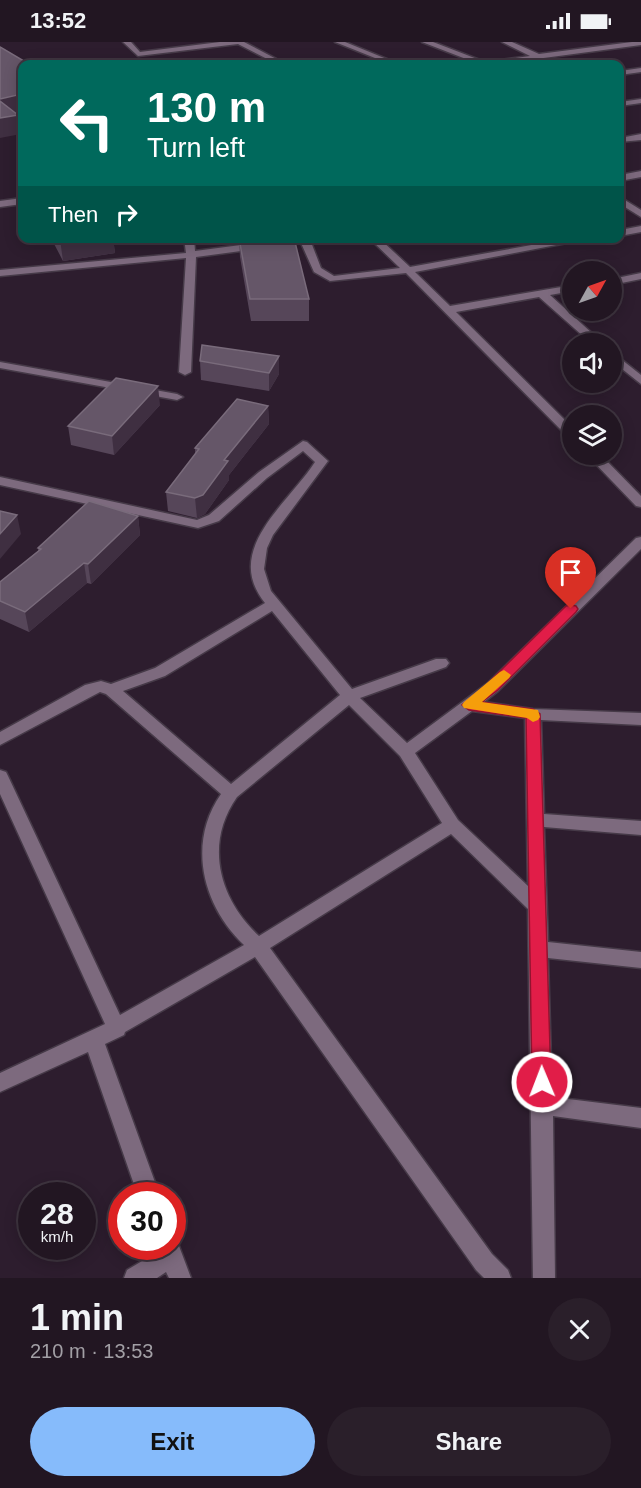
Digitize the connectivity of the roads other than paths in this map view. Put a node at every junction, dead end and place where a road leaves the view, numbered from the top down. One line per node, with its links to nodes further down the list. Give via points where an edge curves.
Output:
1 (127, 42): 10 (street)
2 (238, 42): 8 (street); 10 (street)
3 (339, 42): 14 (street)
4 (426, 42): 15 (street)
5 (506, 42): 11 (street)
6 (593, 42): 9 (street)
7 (641, 43): 9 (street)
8 (248, 44): 13 (street)
9 (607, 48): 11 (street)
10 (138, 54): 12 (street)
11 (541, 58): 16 (street)
12 (135, 60)
13 (275, 60)
14 (385, 60)
15 (474, 60)
16 (522, 60)
17 (641, 69): 18 (street)
18 (624, 72)
19 (641, 101): 20 (street)
20 (624, 103)
21 (641, 136): 22 (street)
22 (624, 139)
23 (641, 174): 24 (street)
24 (624, 177)
25 (624, 200): 26 (street)
26 (641, 200)
27 (18, 202): 29 (street)
28 (624, 202): 30 (street)
29 (0, 204)
30 (641, 214)
31 (641, 229): 32 (street)
32 (624, 232)
33 (190, 243): 38 (street)
34 (282, 243): 38 (street)
35 (306, 243): 39 (street, via 318,274 324,278)
36 (378, 243): 39 (street)
37 (561, 243): 39 (street)
38 (191, 255): 40 (street); 51 (street)
39 (408, 270): 47 (street)
40 (0, 273)
41 (641, 276): 42 (street)
42 (628, 279): 43 (street); 45 (street)
43 (622, 280)
44 (562, 290): 46 (street)
45 (641, 290)
46 (541, 293): 47 (street); 48 (street)
47 (448, 310): 54 (street)
48 (586, 333)
49 (622, 364): 52 (street)
50 (0, 365): 53 (street)
51 (185, 372)
52 (641, 381)
53 (177, 397)
54 (562, 424)
55 (603, 465): 57 (street)
56 (0, 481): 59 (street, via 198,524 214,518 303,445 322,461 266,535 257,561 264,592)
57 (641, 503)
58 (641, 541): 63 (street, via 493,687)
59 (274, 604): 61 (street, via 160,672); 62 (street)
60 (441, 663): 62 (street)
61 (111, 690): 66 (street, via 101,686 90,689); 69 (street)
62 (349, 696): 67 (street); 69 (street)
63 (469, 705): 64 (street); 67 (street)
64 (533, 714): 65 (street); 70 (street)
65 (641, 719)
66 (0, 740)
67 (406, 752): 71 (street)
68 (0, 776): 77 (street)
69 (231, 794): 74 (street, via 212,828 216,892 234,923)
70 (536, 820): 72 (street); 73 (street)
71 (452, 825): 73 (street); 74 (street)
72 (641, 828)
73 (538, 907): 75 (street)
74 (258, 946): 77 (street); 87 (street, via 484,1262)
75 (538, 949): 76 (street); 80 (street)
76 (641, 960)
77 (117, 1029): 78 (street)
78 (94, 1041): 79 (street); 82 (street)
79 (0, 1083)
80 (542, 1105): 81 (street); 88 (street)
81 (641, 1118)
82 (144, 1182)
83 (159, 1260): 85 (street)
84 (173, 1260): 86 (street)
85 (135, 1278)
86 (180, 1278)
87 (500, 1278)
88 (544, 1278)

